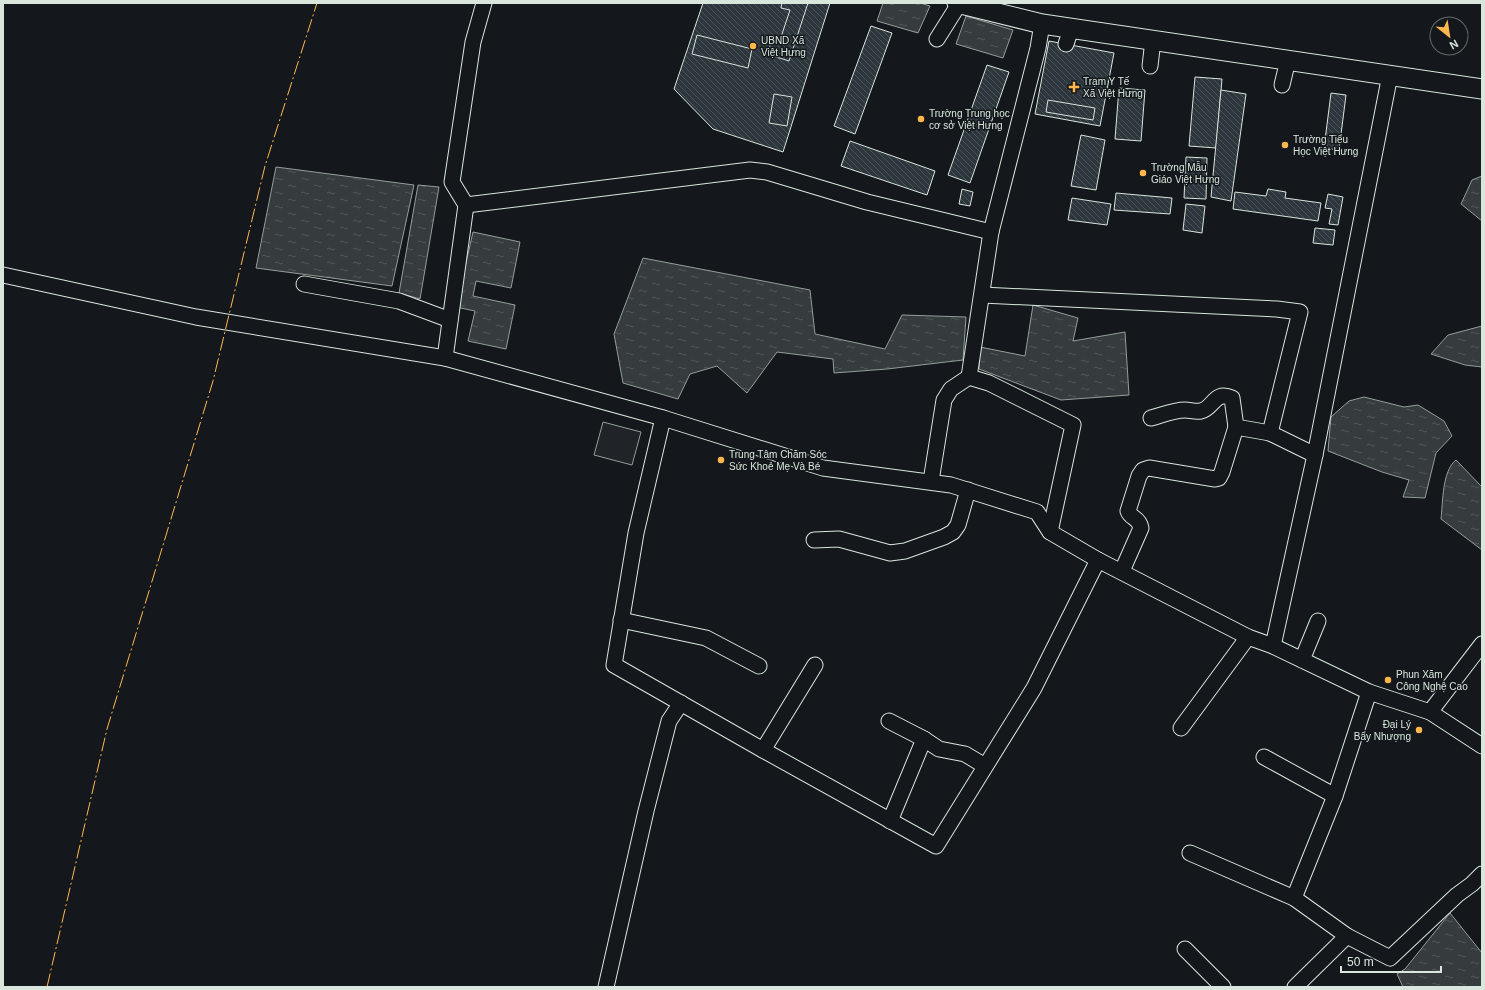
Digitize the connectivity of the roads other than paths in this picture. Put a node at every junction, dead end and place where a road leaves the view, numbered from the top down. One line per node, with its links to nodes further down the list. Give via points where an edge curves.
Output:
1 (484, 3): 12 (street, via 473,42 452,182)
2 (958, 3): 3 (main road); 5 (street)
3 (990, 7): 4 (main road)
4 (1042, 24): 6 (main road, via 1069,36); 13 (street)
5 (937, 39)
6 (1153, 40): 7 (main road); 8 (street)
7 (1288, 60): 9 (main road); 10 (street)
8 (1150, 66)
9 (1390, 75): 11 (main road); 24 (street)
10 (1282, 85)
11 (1482, 89)
12 (466, 205): 13 (street, via 750,170 767,172 867,202); 17 (street)
13 (991, 232): 16 (street)
14 (3, 275): 18 (street, via 196,317)
15 (304, 284): 17 (street, via 399,301)
16 (982, 295): 19 (street); 23 (street, via 1300,312)
17 (450, 320): 18 (street)
18 (445, 358): 20 (street)
19 (969, 377): 25 (street, via 951,389 944,400); 27 (street, via 989,383 1072,425)
20 (663, 418): 25 (street, via 823,468); 31 (street, via 636,533)
21 (1151, 418): 22 (street, via 1185,410 1202,411 1218,397 1226,396 1232,398)
22 (1236, 427): 23 (street); 30 (street, via 1219,478 1149,468 1143,470 1128,511 1138,520 1141,528)
23 (1270, 433): 24 (street)
24 (1315, 454): 35 (street)
25 (931, 481): 26 (street)
26 (968, 490): 27 (street, via 1037,512); 28 (street, via 958,525 953,532 905,551 890,553 839,539)
27 (1050, 532): 29 (street)
28 (814, 540)
29 (1098, 560): 30 (street); 48 (street, via 1034,688)
30 (1122, 572): 33 (street)
31 (621, 620): 38 (street, via 706,638); 40 (street, via 614,665)
32 (1318, 621): 36 (street)
33 (1248, 637): 35 (street); 43 (street)
34 (1482, 644): 41 (street)
35 (1273, 646): 36 (street)
36 (1302, 660): 39 (street)
37 (815, 665): 46 (street)
38 (759, 666)
39 (1369, 692): 41 (street); 49 (street)
40 (681, 703): 46 (street); 56 (street, via 669,721)
41 (1430, 712): 45 (street)
42 (889, 721): 44 (street)
43 (1181, 728)
44 (924, 739): 48 (street, via 939,749 965,754); 50 (street)
45 (1482, 746)
46 (763, 750): 50 (street)
47 (1264, 757): 49 (street)
48 (985, 766): 50 (street, via 936,846)
49 (1335, 796): 53 (street)
50 (890, 821)
51 (1190, 853): 53 (street)
52 (1482, 874): 54 (street, via 1456,895 1390,958)
53 (1294, 898): 54 (street)
54 (1347, 936): 58 (street)
55 (1185, 949): 57 (street)
56 (606, 987)
57 (1223, 987)
58 (1295, 987)

